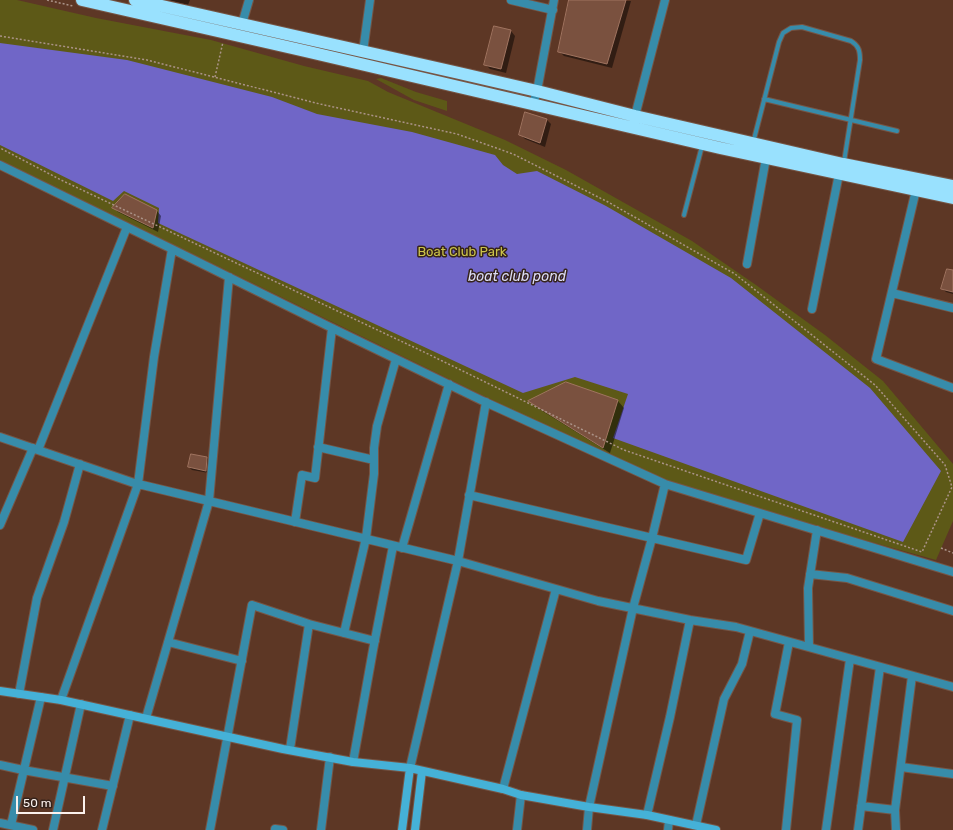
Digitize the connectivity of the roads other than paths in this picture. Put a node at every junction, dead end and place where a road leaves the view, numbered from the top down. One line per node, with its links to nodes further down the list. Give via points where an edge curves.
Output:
1 (82, 0): 13 (highway)
2 (250, 0): 9 (street)
3 (370, 0): 10 (street)
4 (511, 0): 8 (street)
5 (554, 0): 8 (street)
6 (665, 0): 14 (street)
7 (143, 1): 9 (highway)
8 (553, 10): 11 (street)
9 (242, 24): 10 (highway)
10 (363, 52): 11 (highway)
11 (538, 91): 13 (street); 14 (highway)
12 (764, 99): 15 (lane); 15 (lane, via 779,42 784,33 791,28 802,27 857,45 860,60); 17 (lane)
13 (534, 104): 18 (highway)
14 (634, 116): 17 (highway)
15 (851, 120): 16 (lane); 21 (lane)
16 (896, 131)
17 (753, 143): 21 (highway)
18 (702, 144): 19 (highway); 25 (lane)
19 (766, 158): 21 (highway); 28 (street)
20 (0, 165): 26 (street)
21 (841, 169): 22 (highway); 23 (highway); 32 (street)
22 (953, 186)
23 (916, 190): 24 (highway); 30 (street)
24 (953, 198)
25 (684, 215)
26 (127, 227): 27 (street); 40 (street)
27 (172, 249): 29 (street); 43 (street, via 154,357)
28 (747, 264)
29 (229, 276): 33 (street); 46 (street)
30 (892, 293): 31 (street); 36 (street, via 876,359)
31 (953, 308)
32 (812, 309)
33 (332, 328): 34 (street); 39 (street)
34 (396, 359): 35 (street); 41 (street, via 377,426)
35 (449, 384): 37 (street); 54 (street)
36 (953, 388)
37 (486, 402): 44 (street); 45 (street)
38 (0, 437): 40 (street)
39 (318, 447): 41 (street); 48 (street, via 314,478 302,475)
40 (36, 449): 42 (street); 49 (street)
41 (374, 460): 51 (street)
42 (80, 464): 43 (street); 75 (street, via 64,522 37,598)
43 (138, 484): 46 (street); 77 (street)
44 (665, 484): 47 (street); 52 (street)
45 (469, 496): 52 (street); 55 (street)
46 (209, 501): 48 (street); 66 (street)
47 (760, 513): 50 (street); 52 (street, via 746,560)
48 (295, 522): 51 (street)
49 (0, 525)
50 (817, 530): 56 (street); 57 (street)
51 (366, 538): 53 (street); 64 (street)
52 (652, 538): 59 (street)
53 (394, 546): 54 (street); 65 (street)
54 (402, 548): 55 (street)
55 (458, 561): 58 (street); 87 (street)
56 (953, 572)
57 (810, 574): 60 (street, via 847,578); 68 (street)
58 (556, 589): 59 (street); 93 (street)
59 (633, 608): 61 (street); 96 (street)
60 (953, 611)
61 (690, 620): 63 (street); 98 (street)
62 (309, 624): 64 (street); 70 (street, via 252,605); 82 (street)
63 (750, 631): 67 (street); 102 (street, via 742,664 724,699)
64 (344, 633): 65 (street)
65 (374, 641): 84 (street)
66 (168, 642): 70 (street); 80 (street)
67 (789, 642): 68 (street); 114 (street, via 775,714 797,720)
68 (809, 647): 69 (street)
69 (850, 659): 71 (street); 115 (street)
70 (242, 661): 81 (street)
71 (880, 667): 72 (street); 95 (street)
72 (912, 676): 73 (street); 86 (street)
73 (953, 687)
74 (0, 691): 75 (street)
75 (19, 694): 76 (street)
76 (41, 697): 77 (street); 88 (street)
77 (61, 700): 78 (street)
78 (81, 704): 79 (street); 91 (street)
79 (130, 715): 80 (street); 92 (street)
80 (146, 718): 81 (street)
81 (228, 736): 82 (street); 106 (street)
82 (290, 749): 83 (street)
83 (330, 757): 84 (street); 107 (street)
84 (353, 762): 87 (street)
85 (0, 765): 88 (street)
86 (901, 767): 90 (street); 97 (street)
87 (410, 768): 89 (street); 108 (street)
88 (23, 770): 91 (street); 101 (street)
89 (422, 771): 93 (street); 109 (street)
90 (953, 774)
91 (66, 777): 92 (street); 104 (street)
92 (113, 786): 105 (street)
93 (503, 789): 94 (street)
94 (521, 795): 96 (street); 110 (street)
95 (862, 806): 97 (street); 116 (street)
96 (589, 807): 98 (street); 111 (street)
97 (895, 810): 117 (street)
98 (646, 815): 99 (street)
99 (669, 820): 102 (street); 112 (street)
100 (0, 823): 101 (street)
101 (11, 825): 103 (street)
102 (696, 826): 113 (street)
103 (33, 830)
104 (53, 830)
105 (102, 830)
106 (210, 830)
107 (321, 830)
108 (402, 830)
109 (415, 830)
110 (517, 830)
111 (587, 830)
112 (668, 830)
113 (716, 830)
114 (786, 830)
115 (826, 830)
116 (858, 830)
117 (896, 830)

